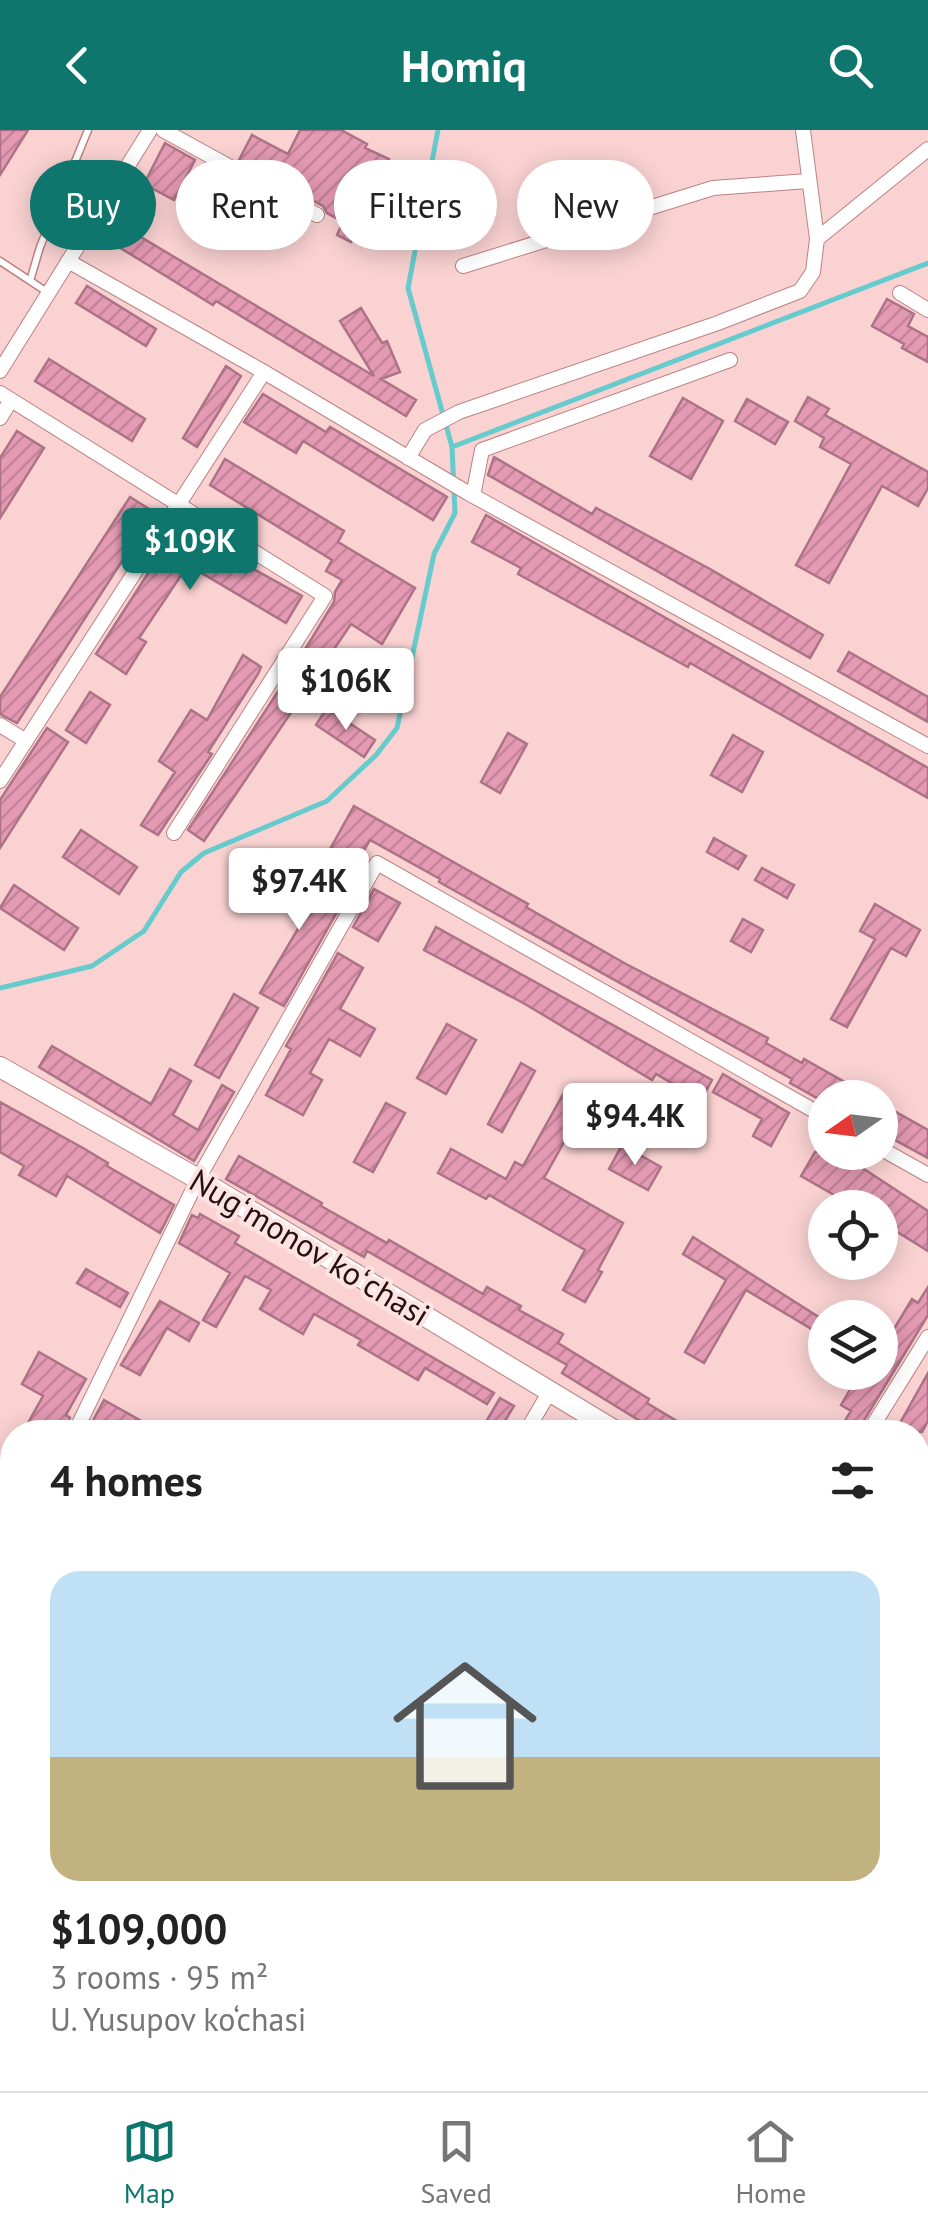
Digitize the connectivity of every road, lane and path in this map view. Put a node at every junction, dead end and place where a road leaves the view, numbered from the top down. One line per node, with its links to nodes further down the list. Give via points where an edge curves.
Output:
1 (88, 130): 12 (lane)
2 (150, 130): 10 (street)
3 (163, 130): 7 (street)
4 (803, 130): 6 (street)
5 (928, 150): 8 (street)
6 (808, 181): 8 (street); 11 (street, via 713,188)
7 (317, 215)
8 (817, 238): 21 (street, via 814,272 800,291 458,412 424,430)
9 (0, 261): 12 (lane)
10 (68, 261): 13 (street); 18 (street)
11 (463, 266)
12 (30, 280): 13 (lane)
13 (48, 293): 17 (street)
14 (900, 293): 15 (street)
15 (928, 310)
16 (730, 360): 22 (street, via 482,450)
17 (0, 371)
18 (264, 372): 21 (street); 23 (street)
19 (5, 396): 20 (street); 23 (street)
20 (0, 418)
21 (408, 458): 22 (street)
22 (470, 495): 26 (street)
23 (179, 504): 25 (street); 28 (street, via 325,596)
24 (0, 725): 25 (street)
25 (26, 741): 27 (street)
26 (928, 746)
27 (0, 780)
28 (174, 833)
29 (0, 1066): 33 (main road, Nugʻmonov koʻchasi)
30 (808, 1106): 33 (street, via 377,863)
31 (898, 1158): 32 (street)
32 (928, 1175)
33 (198, 1180): 35 (main road, Nugʻmonov koʻchasi); 36 (street)
34 (928, 1337): 39 (street)
35 (550, 1392): 37 (street); 38 (main road, Nugʻmonov koʻchasi)
36 (81, 1420)
37 (533, 1420)
38 (598, 1420)
39 (876, 1420)

